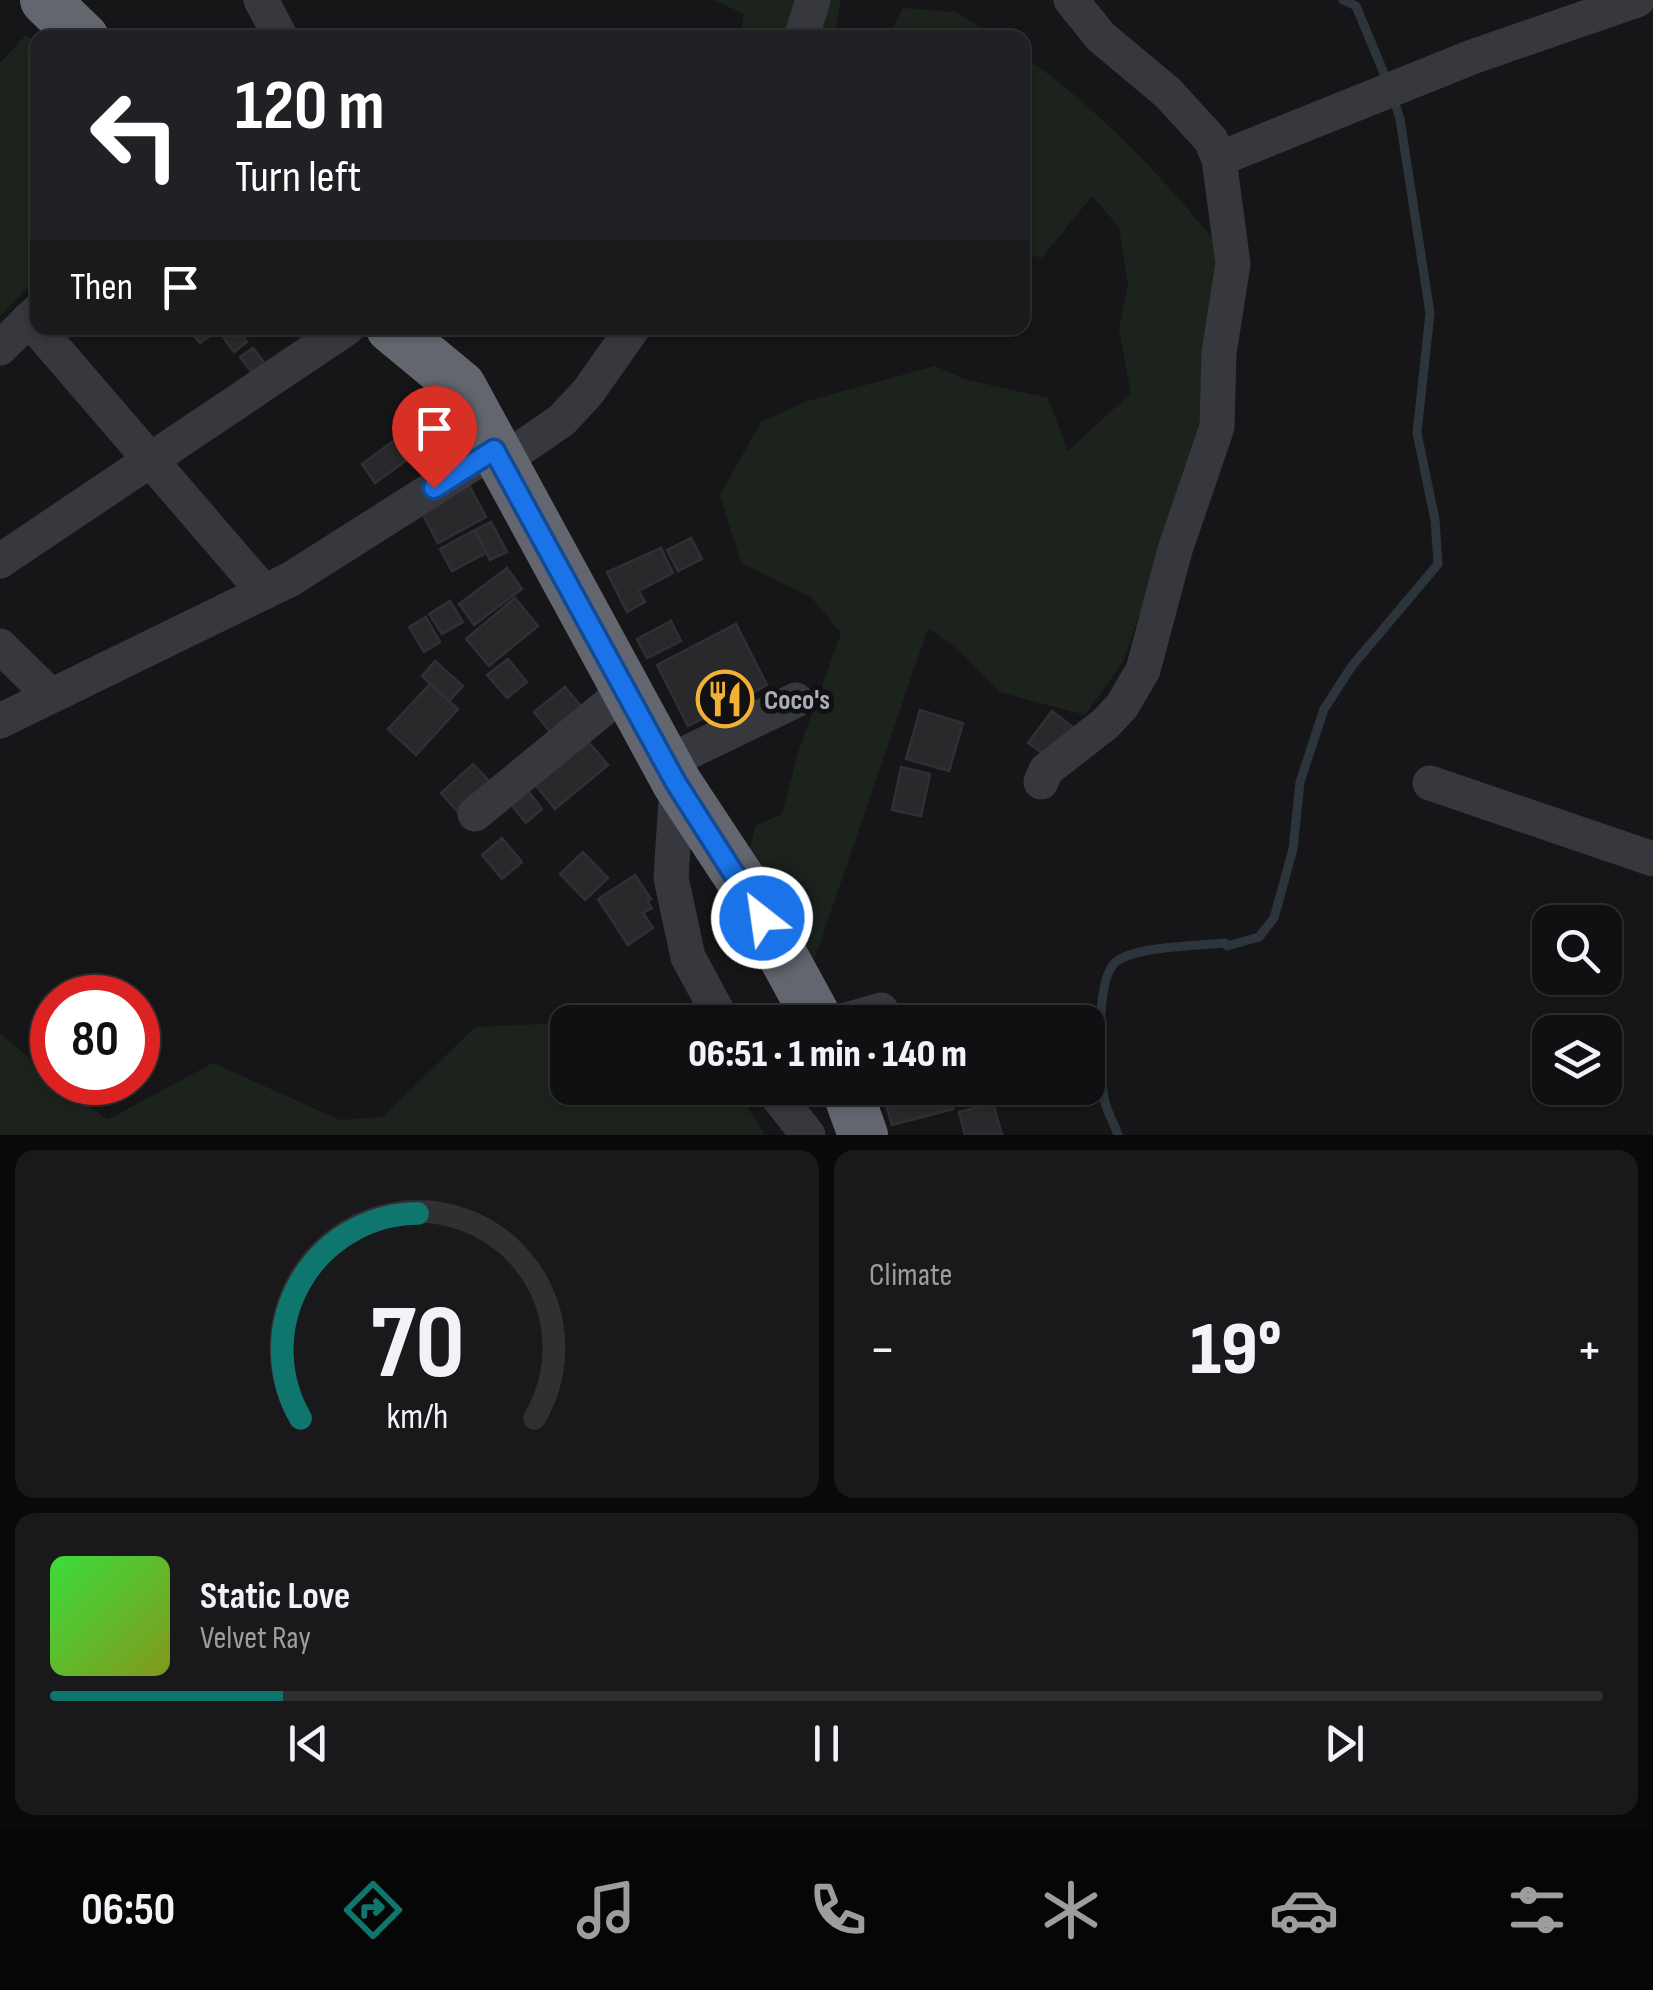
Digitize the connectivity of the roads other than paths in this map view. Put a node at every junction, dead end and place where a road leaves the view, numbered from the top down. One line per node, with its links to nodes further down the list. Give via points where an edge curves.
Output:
1 (45, 0): 6 (highway)
2 (262, 0): 7 (street)
3 (812, 0): 8 (street)
4 (1071, 0): 9 (street, via 1101,37 1184,109)
5 (1638, 0): 9 (street, via 1472,57)
6 (76, 30)
7 (277, 30)
8 (803, 30)
9 (1219, 159): 28 (street, via 1233,264 1216,427 1143,670 1122,706 1046,770)
10 (30, 318): 16 (street)
11 (49, 335): 19 (street)
12 (337, 335): 19 (street)
13 (399, 335): 17 (highway)
14 (435, 335): 17 (street)
15 (628, 335): 18 (street, via 562,420)
16 (0, 348)
17 (461, 386): 18 (highway)
18 (497, 456): 21 (street); 23 (highway)
19 (151, 461): 20 (street); 21 (street)
20 (0, 561)
21 (264, 592): 24 (street)
22 (0, 646): 24 (street)
23 (626, 691): 27 (highway); 30 (street)
24 (50, 694): 26 (street)
25 (796, 700): 27 (street)
26 (0, 722)
27 (671, 773): 32 (street, via 671,878 688,958); 33 (highway, via 743,883)
28 (1042, 782)
29 (1430, 783): 31 (street)
30 (476, 814)
31 (1653, 859)
32 (714, 1005)
33 (810, 1005)
34 (784, 1105): 36 (street)
35 (852, 1105): 37 (highway)
36 (808, 1135)
37 (863, 1135)

